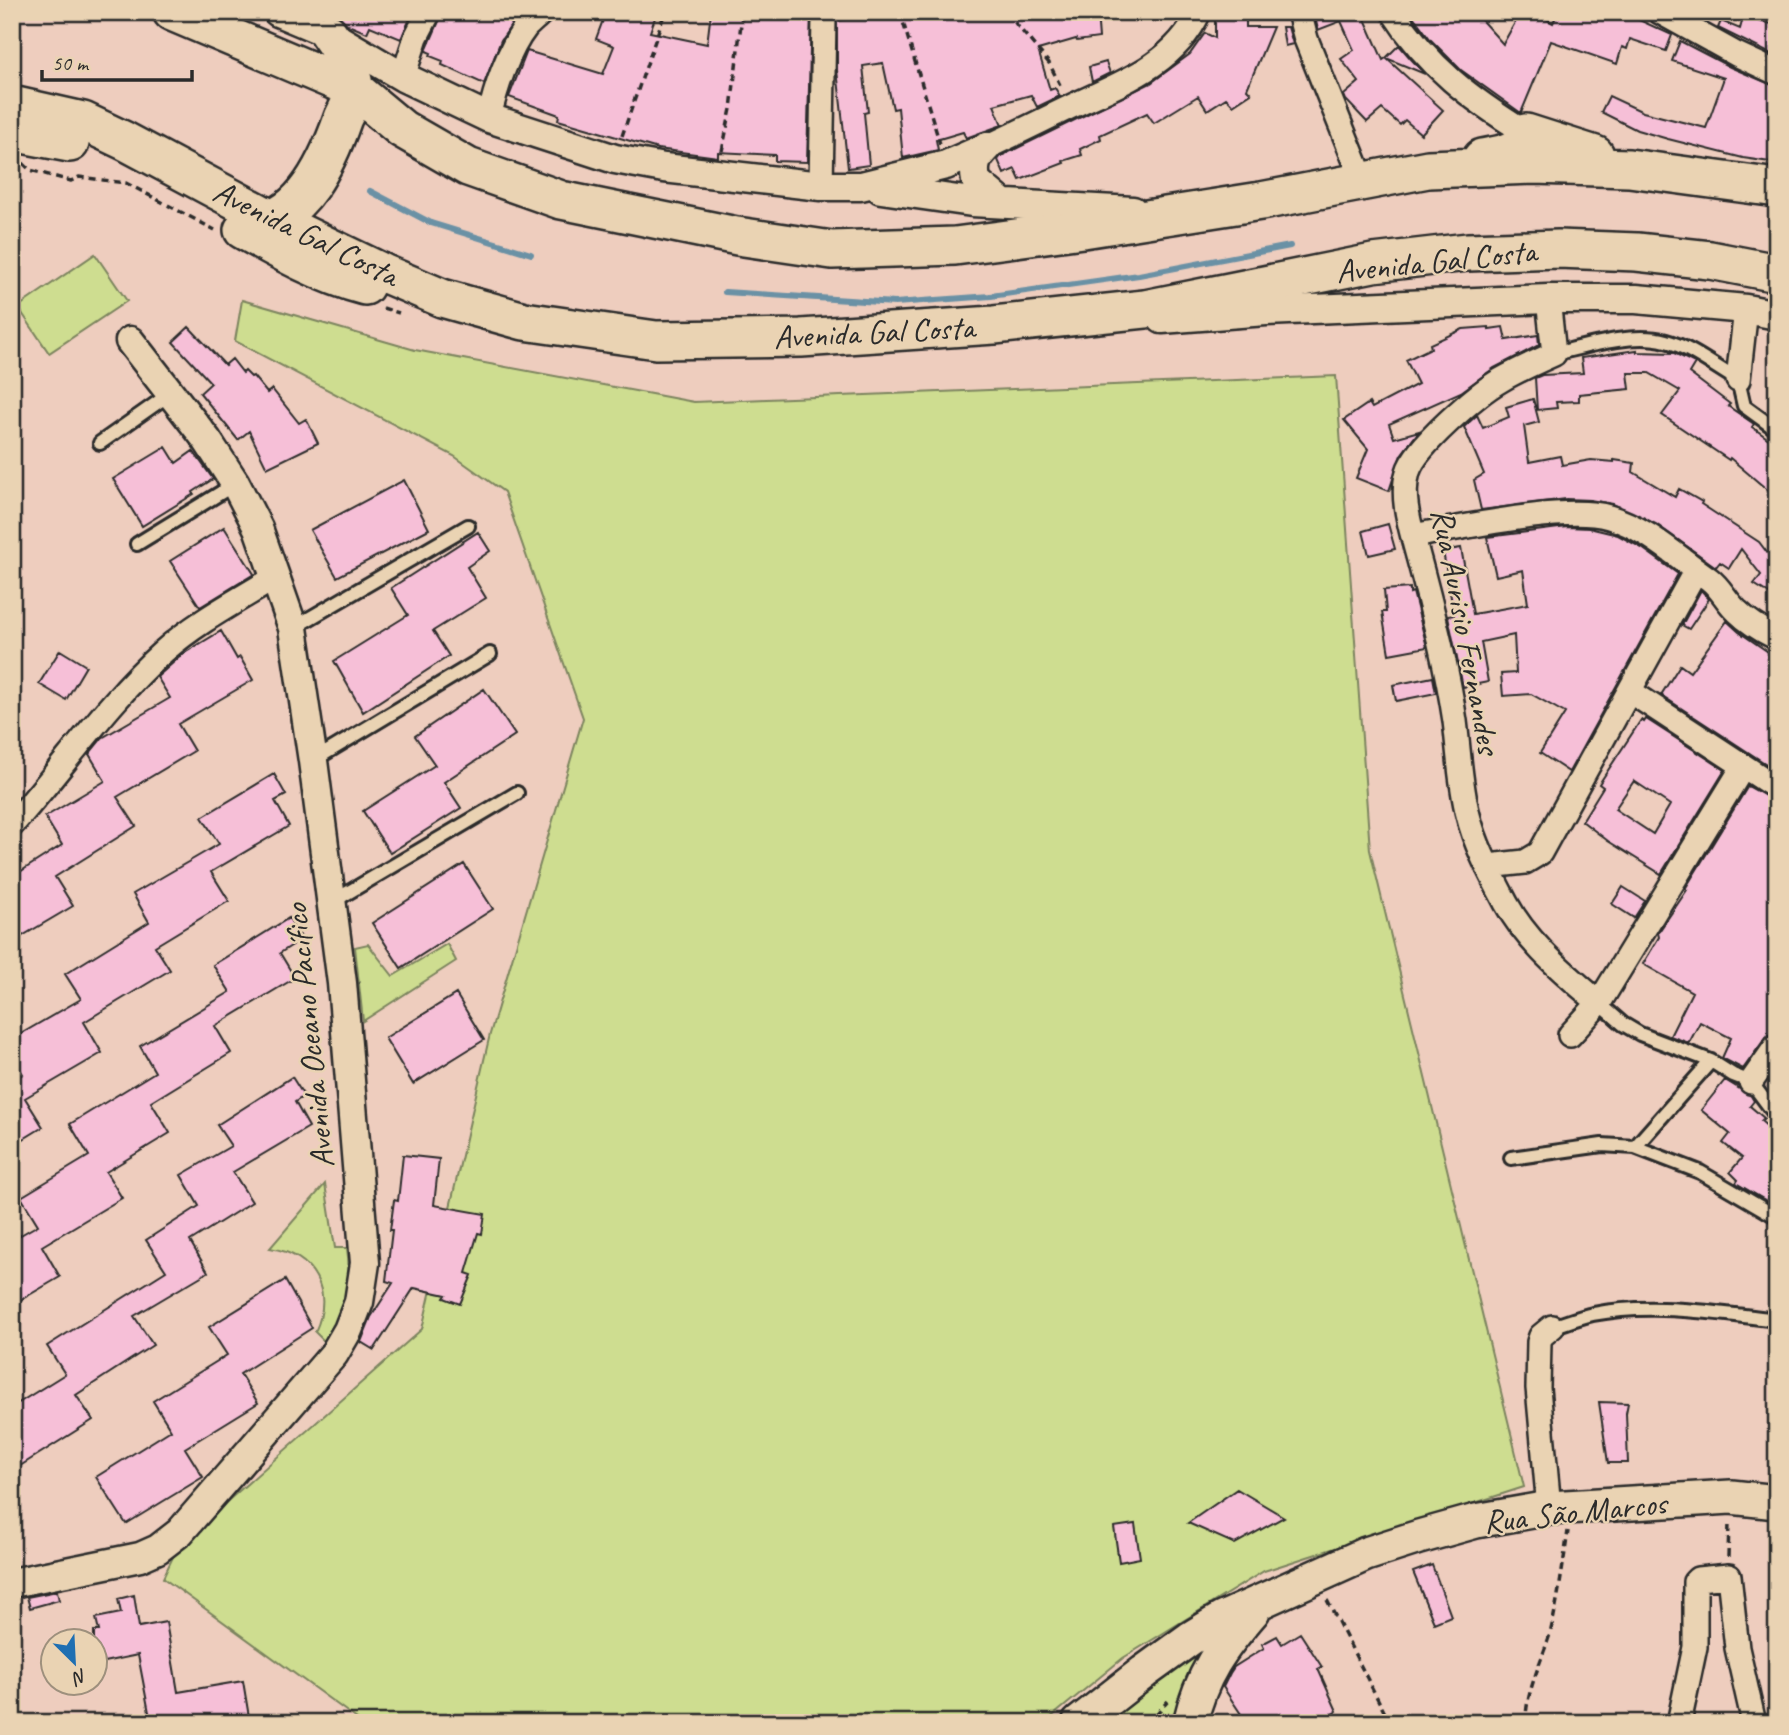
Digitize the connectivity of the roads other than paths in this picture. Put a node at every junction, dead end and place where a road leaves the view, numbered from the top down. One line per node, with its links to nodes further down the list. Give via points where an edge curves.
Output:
1 (172, 12): 13 (main road)
2 (278, 12): 10 (street)
3 (429, 12): 12 (street)
4 (542, 12): 15 (street, via 526,27 510,58 495,89)
5 (1199, 12): 18 (street, via 1183,39 1162,59)
6 (1299, 12): 21 (street)
7 (1393, 12): 17 (street, via 1412,43 1447,77)
8 (1660, 12): 11 (street)
9 (824, 18): 22 (street)
10 (329, 28): 12 (street); 13 (main road)
11 (1777, 73)
12 (403, 77): 15 (street)
13 (354, 89): 26 (main road, via 402,129 468,167 561,200 751,238 832,250 955,246); 28 (main road, via 333,147 307,193)
14 (12, 105): 28 (main road, Avenida Gal Costa, via 83,121)
15 (489, 118): 22 (street, via 615,159)
16 (12, 132): 27 (main road, via 72,144 131,167)
17 (1526, 133): 19 (main road); 20 (main road, via 1513,152)
18 (987, 147): 23 (street, via 946,165); 25 (street, via 975,164 976,181)
19 (1629, 168): 20 (main road); 24 (main road)
20 (1428, 169): 21 (main road)
21 (1363, 181): 26 (main road)
22 (821, 186): 23 (street)
23 (861, 186): 25 (street)
24 (1777, 188)
25 (1002, 203): 26 (street)
26 (1183, 214)
27 (223, 219): 28 (main road); 32 (main road, via 343,280 447,310)
28 (273, 220): 32 (main road, Avenida Gal Costa, via 395,278)
29 (1777, 273): 33 (main road, Avenida Gal Costa, via 1637,252 1468,252 1373,263)
30 (1548, 299): 31 (street, via 1636,299); 33 (street, via 1266,311 1169,320); 36 (street)
31 (1746, 309): 34 (street); 37 (street)
32 (480, 311): 33 (main road, Avenida Gal Costa, via 656,340 801,338)
33 (1100, 314)
34 (1777, 315)
35 (130, 341): 38 (street, Avenida Oceano Pacífico)
36 (1554, 354): 37 (lane, via 1607,342 1665,340); 43 (street, Rua Aurisio Fernandes, via 1472,401 1418,453 1405,483)
37 (1738, 380): 39 (lane, via 1744,406)
38 (171, 393): 40 (lane); 41 (street, Avenida Oceano Pacífico)
39 (1777, 430)
40 (100, 443)
41 (235, 484): 44 (lane); 46 (street, Avenida Oceano Pacífico)
42 (468, 526): 47 (lane)
43 (1413, 536): 45 (street, via 1531,517 1599,515 1637,529); 56 (street, Rua Aurisio Fernandes, via 1446,667 1468,817)
44 (137, 544)
45 (1696, 570): 48 (street, via 1719,587 1736,610); 50 (street)
46 (276, 577): 47 (street, Avenida Oceano Pacífico); 55 (street, via 166,650)
47 (293, 628): 51 (street, Avenida Oceano Pacífico)
48 (1777, 638)
49 (491, 654): 51 (lane)
50 (1631, 692): 52 (street); 56 (street, via 1540,853 1525,862)
51 (313, 761): 57 (street, Avenida Oceano Pacífico)
52 (1743, 767): 53 (street); 58 (street)
53 (1777, 788)
54 (517, 793): 57 (lane)
55 (12, 825)
56 (1488, 866): 58 (street, Rua Aurisio Fernandes, via 1521,928)
57 (332, 902): 71 (street, Avenida Oceano Pacífico, via 365,1263 359,1302 348,1330 334,1354 169,1541 123,1562)
58 (1599, 1003): 59 (street); 61 (lane, via 1640,1034)
59 (1570, 1035)
60 (1777, 1045): 62 (street)
61 (1711, 1061): 62 (lane); 64 (lane)
62 (1751, 1083): 63 (lane)
63 (1777, 1117)
64 (1635, 1147): 65 (lane, via 1602,1145); 66 (lane, via 1700,1172)
65 (1511, 1158)
66 (1777, 1217)
67 (1777, 1320): 68 (lane, via 1631,1309 1591,1314)
68 (1552, 1327): 70 (street, via 1539,1342 1538,1388)
69 (1777, 1502): 70 (main road, Rua São Marcos, via 1731,1497)
70 (1560, 1507): 72 (main road, Rua São Marcos, via 1419,1536 1366,1554)
71 (12, 1583)
72 (1262, 1602): 73 (main road, Rua São Marcos, via 1191,1638); 74 (main road, Rua São Marcos, via 1209,1667)
73 (1079, 1723)
74 (1190, 1723)
75 (1679, 1723): 76 (street, via 1695,1647 1695,1582 1728,1576 1737,1648)
76 (1754, 1723)

